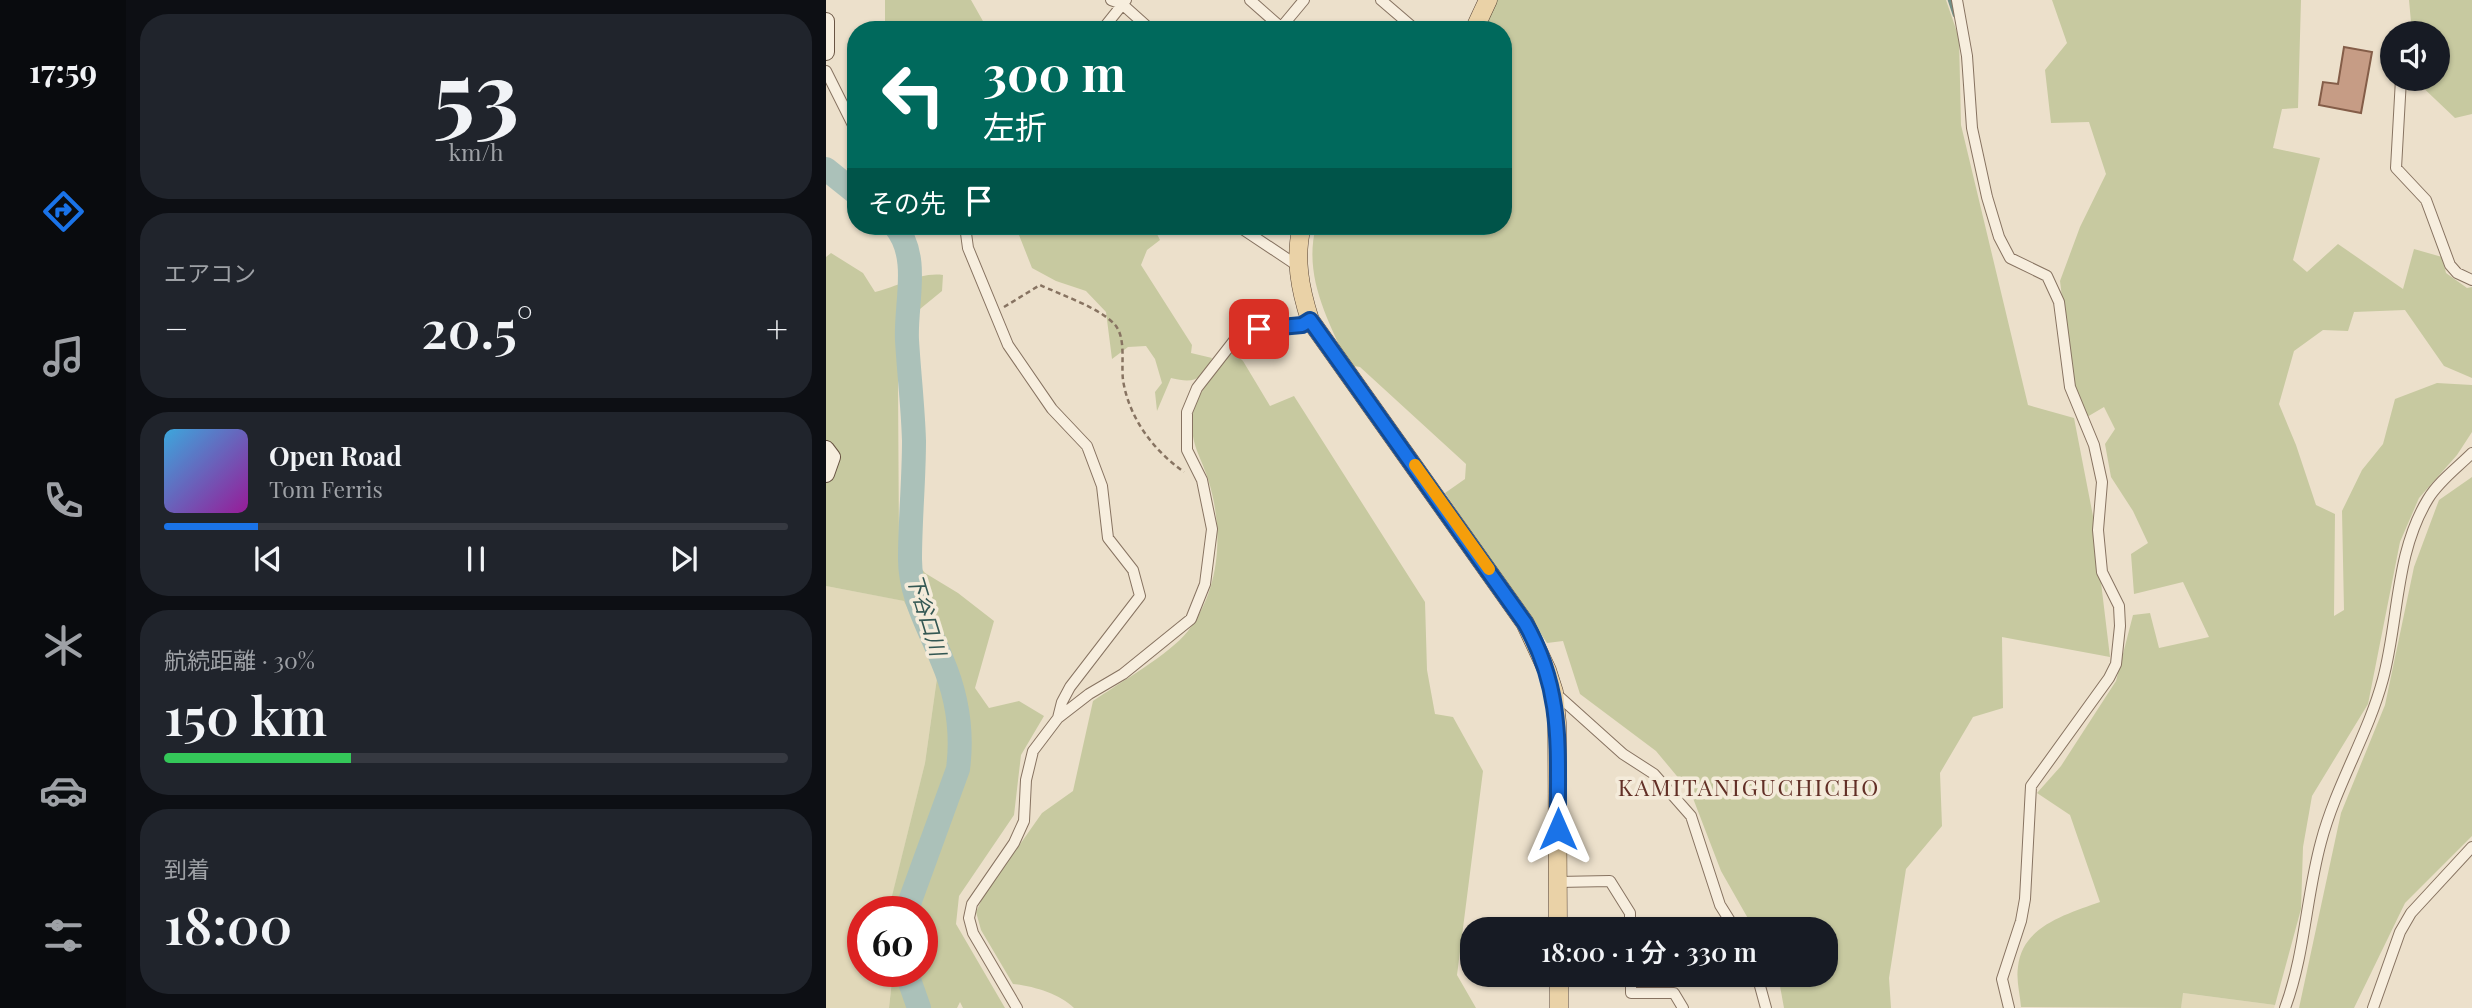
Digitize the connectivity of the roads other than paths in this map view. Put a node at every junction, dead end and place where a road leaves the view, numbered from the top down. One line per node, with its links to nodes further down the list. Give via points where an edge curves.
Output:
1 (1250, 0): 10 (street)
2 (1304, 0): 11 (street)
3 (1381, 0): 12 (street)
4 (1488, 0): 13 (main road)
5 (1956, 0): 41 (street, via 1986,197 2010,258 2047,276 2059,302 2070,387 2094,445 2102,482 2098,530 2102,572 2119,606 2116,664 2031,786 2025,899 2002,979)
6 (1120, 1): 8 (street); 9 (street)
7 (826, 21): 14 (main road)
8 (1108, 21)
9 (1141, 21)
10 (1273, 21)
11 (1288, 21)
12 (1406, 21)
13 (1478, 21)
14 (826, 52)
15 (826, 71): 17 (street)
16 (2399, 91): 22 (street, via 2396,167 2426,200 2450,265)
17 (847, 113)
18 (966, 235): 28 (street, via 1009,345 1052,409 1087,446 1102,486 1108,538 1133,570 1140,596 1070,687)
19 (1252, 235): 21 (street)
20 (1301, 235): 21 (main road)
21 (1298, 266): 23 (main road)
22 (2472, 280)
23 (1310, 320): 27 (main road, via 1525,623); 28 (street, via 1236,338 1198,388 1187,412 1187,450 1202,484 1212,529 1205,583 1191,619 1123,674)
24 (826, 449): 26 (main road, via 832,457)
25 (2472, 453): 42 (street, via 2432,493 2408,544 2384,675 2373,715 2323,834 2305,937)
26 (826, 474)
27 (1554, 692): 30 (main road); 33 (street, via 1623,754 1654,774 1690,816)
28 (1058, 718): 37 (street, via 1028,765 1024,821 972,904 969,918)
29 (2472, 847): 43 (street, via 2411,913)
30 (1558, 883): 31 (main road); 32 (street, via 1610,881)
31 (1558, 917)
32 (1630, 917)
33 (1728, 917)
34 (1559, 987): 38 (main road)
35 (1631, 987): 39 (street, via 1631,993 1674,993)
36 (1760, 987): 40 (street)
37 (1017, 1008)
38 (1559, 1008)
39 (1683, 1008)
40 (1766, 1008)
41 (2010, 1008)
42 (2285, 1008)
43 (2374, 1008)

